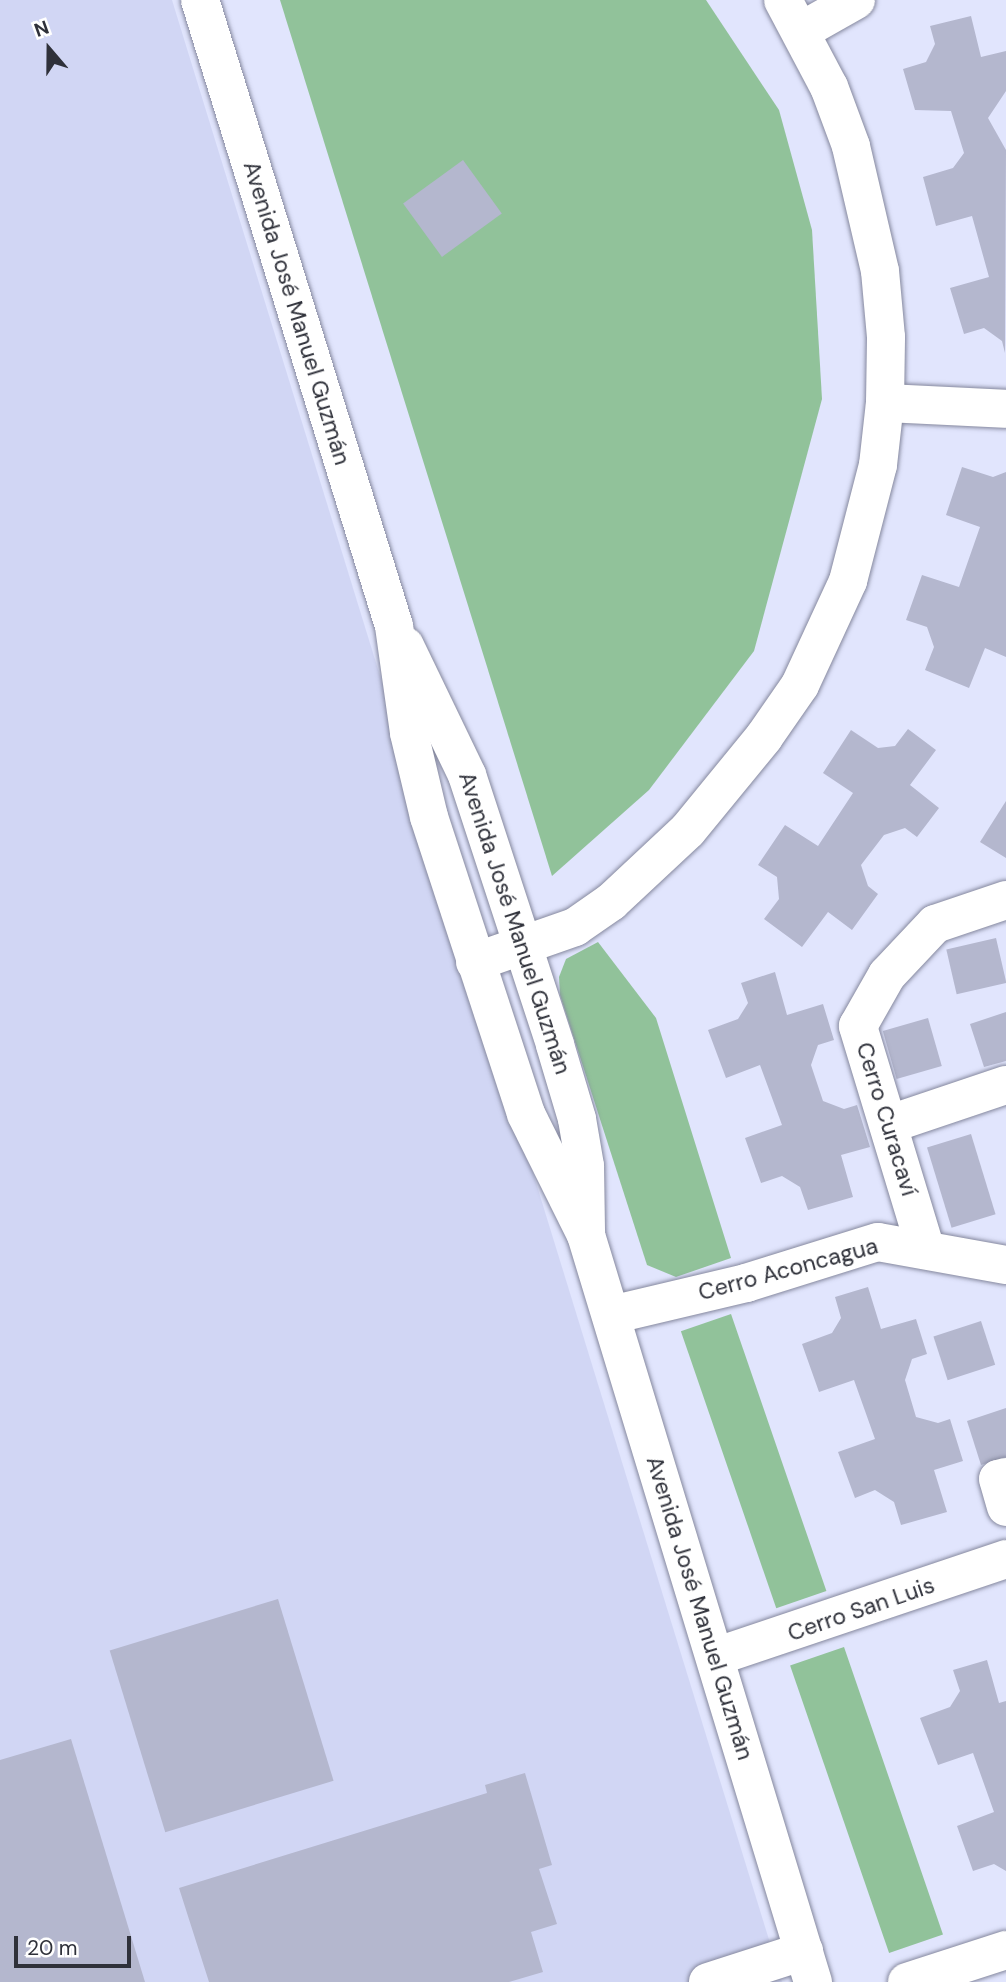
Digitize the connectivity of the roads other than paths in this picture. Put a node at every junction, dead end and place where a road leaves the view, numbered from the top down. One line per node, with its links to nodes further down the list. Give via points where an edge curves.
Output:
1 (200, 0): 6 (street, Avenida José Manuel Guzmán)
2 (856, 0): 3 (street)
3 (792, 15): 4 (street, via 847,134 868,206 886,337)
4 (885, 403): 5 (street); 8 (street, via 878,465 862,538 831,624 800,685 726,788 649,869 575,926)
5 (1006, 409)
6 (394, 626): 8 (street, Avenida José Manuel Guzmán, via 467,775); 9 (street, Avenida José Manuel Guzmán, via 418,775)
7 (1006, 900): 11 (street, Cerro Curacaví, via 935,924 887,975 858,1026)
8 (524, 947): 9 (street); 12 (street, Avenida José Manuel Guzmán, via 577,1119 585,1166)
9 (475, 962): 12 (street, Avenida José Manuel Guzmán, via 526,1114)
10 (1006, 1085): 11 (street)
11 (890, 1124): 13 (street, Cerro Curacaví)
12 (586, 1235): 15 (street, Avenida José Manuel Guzmán)
13 (925, 1247): 14 (street, Cerro Aconcagua); 15 (street, Cerro Aconcagua, via 887,1242 856,1246 746,1283)
14 (1006, 1265)
15 (611, 1315): 19 (street, Avenida José Manuel Guzmán)
16 (1006, 1477): 17 (street, via 998,1479)
17 (1006, 1507)
18 (1006, 1559): 19 (street, Cerro San Luis)
19 (715, 1657): 21 (street, Avenida José Manuel Guzmán)
20 (1006, 1950): 23 (street)
21 (808, 1966): 22 (street)
22 (708, 1982)
23 (907, 1982)

